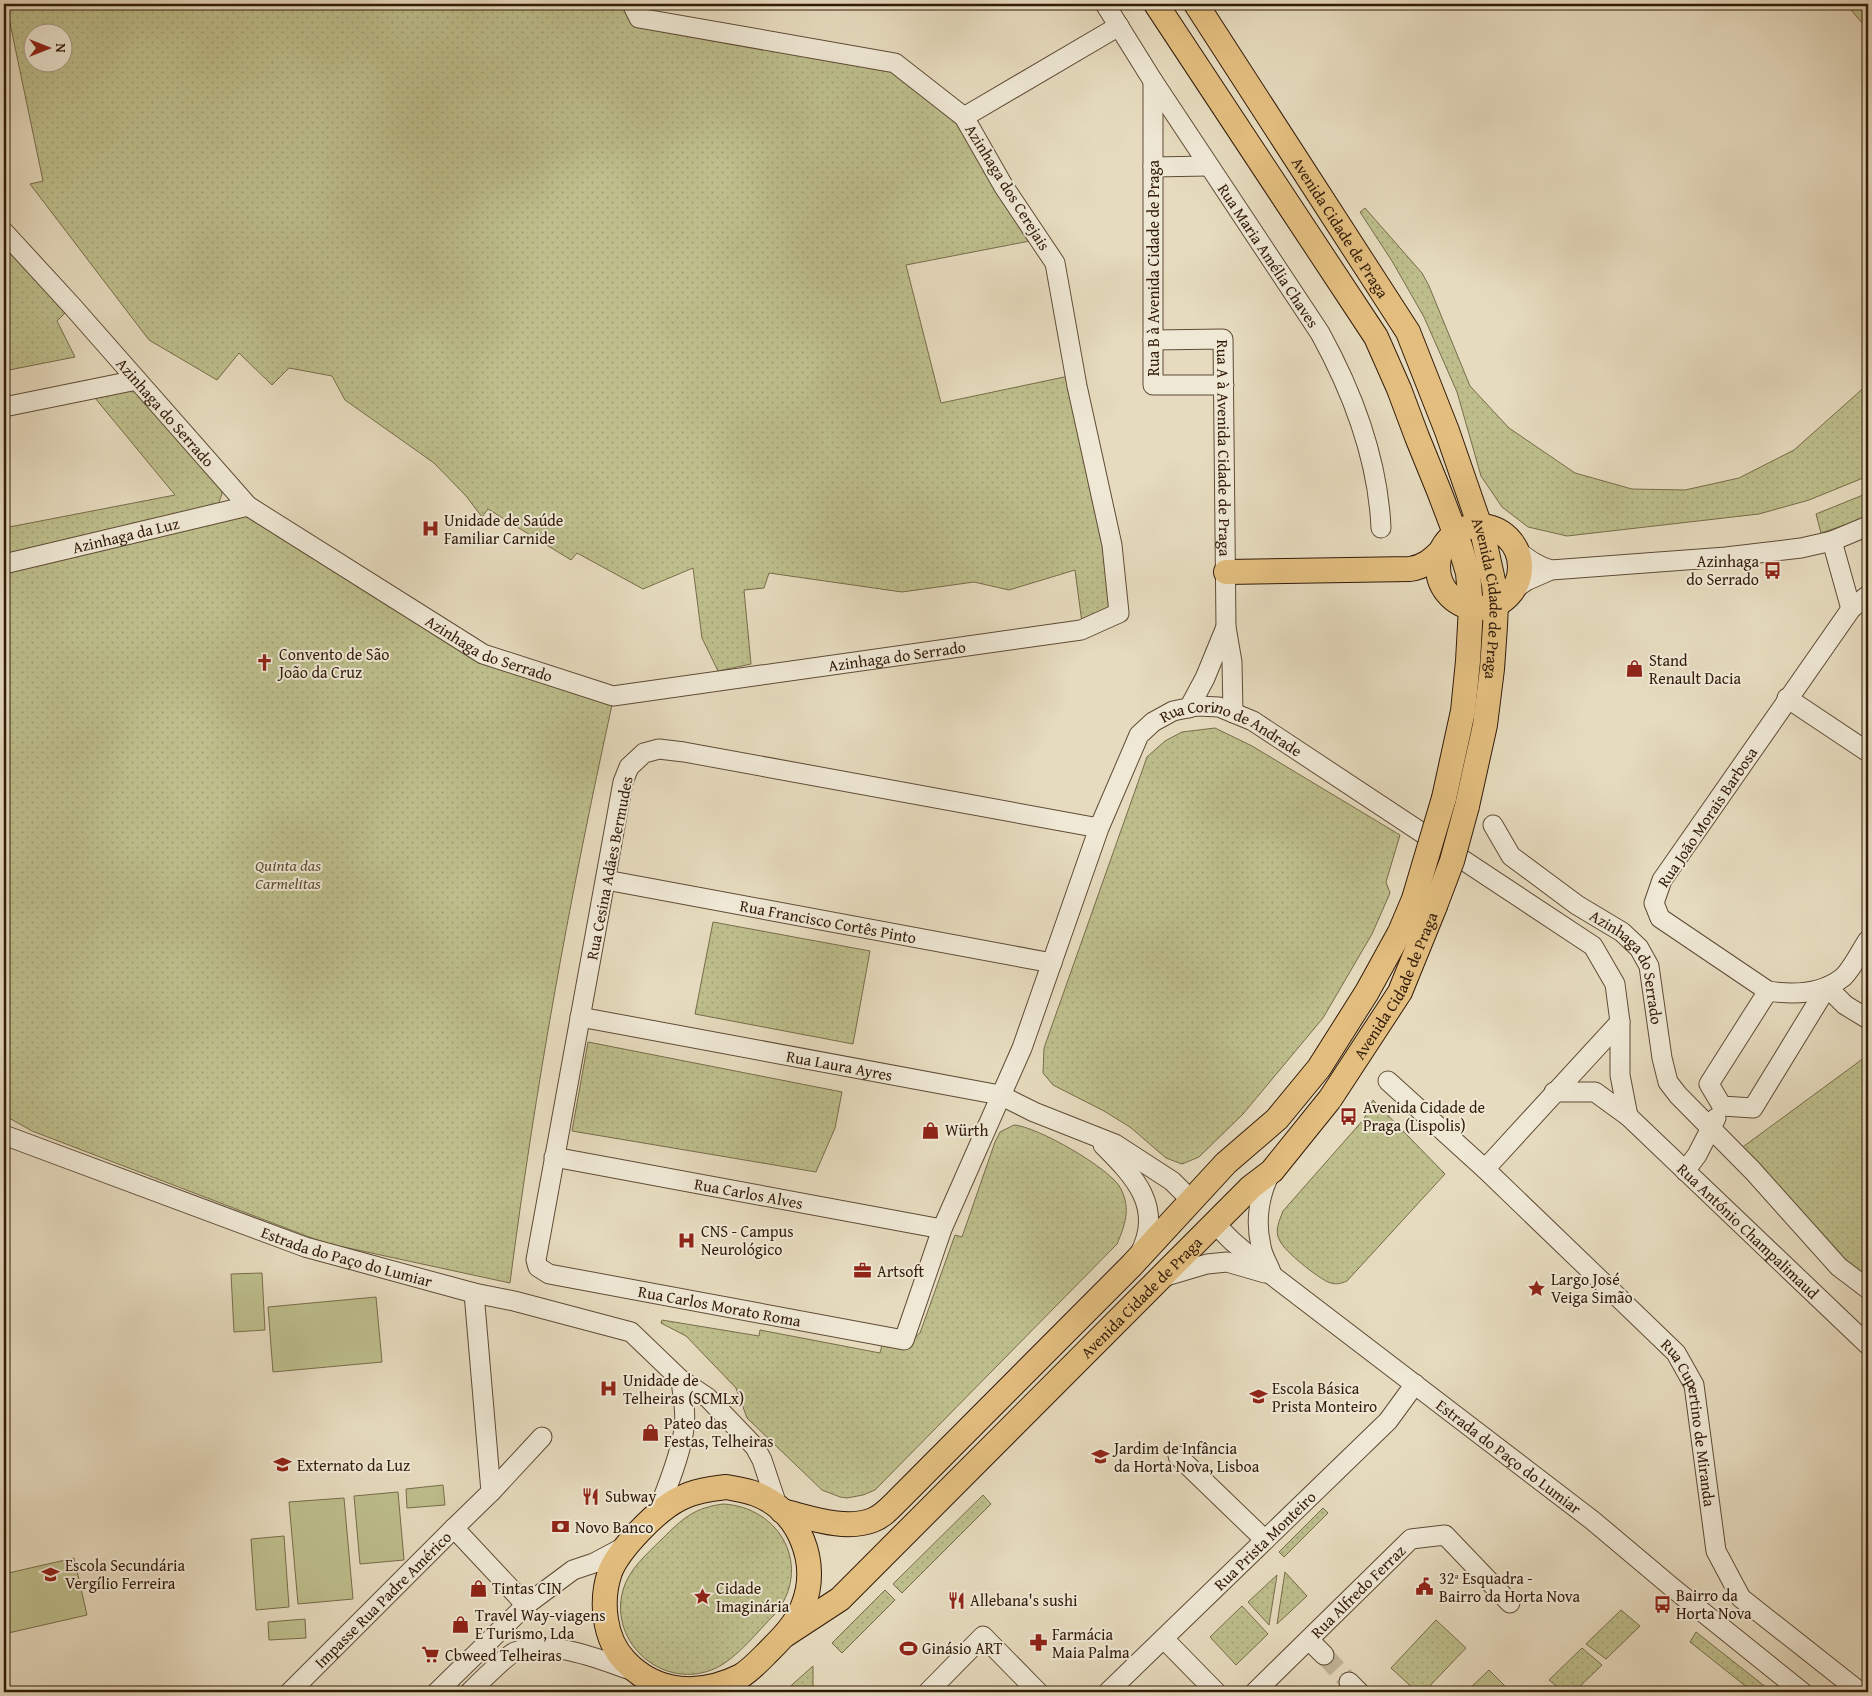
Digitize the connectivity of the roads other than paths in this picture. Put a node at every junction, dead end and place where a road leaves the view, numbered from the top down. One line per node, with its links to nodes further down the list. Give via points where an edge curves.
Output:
1 (632, 4): 7 (street, Azinhaga dos Cerejais, via 639,18 895,64)
2 (1105, 4): 5 (street, Rua Maria Amélia Chaves)
3 (1156, 4): 20 (main road, Avenida Cidade de Praga, via 1376,337 1399,389)
4 (1196, 4): 16 (main road, Avenida Cidade de Praga, via 1408,332)
5 (1119, 26): 6 (street, Rua Maria Amélia Chaves); 7 (street)
6 (1153, 81): 8 (street, Rua B à Avenida Cidade de Praga); 9 (street, Rua Maria Amélia Chaves)
7 (964, 117): 31 (street, Azinhaga dos Cerejais, via 1004,187 1056,263 1077,386 1112,545)
8 (1153, 166): 9 (street); 11 (street, Rua B à Avenida Cidade de Praga)
9 (1208, 166): 17 (street, Rua Maria Amélia Chaves, via 1320,333 1336,363 1371,457)
10 (4, 232): 12 (street, Azinhaga do Serrado)
11 (1153, 340): 13 (street, Rua B à Avenida Cidade de Praga, via 1153,384); 13 (street, Rua A à Avenida Cidade de Praga, via 1223,339)
12 (137, 380): 14 (street); 15 (street, Azinhaga do Serrado)
13 (1224, 384): 25 (street, Rua A à Avenida Cidade de Praga)
14 (4, 407)
15 (248, 506): 22 (street, Azinhaga da Luz); 31 (street, Azinhaga do Serrado, via 483,654 613,696 1081,630)
16 (1480, 527): 20 (main road, via 1465,529); 21 (main road, via 1503,534); 28 (main road, Avenida Cidade de Praga)
17 (1381, 528)
18 (1866, 533): 19 (street)
19 (1832, 541): 24 (street, via 1754,554); 30 (street)
20 (1449, 542): 23 (main road, via 1429,562); 26 (main road, via 1439,571); 29 (main road, Avenida Cidade de Praga, via 1468,573)
21 (1516, 550): 24 (street, via 1530,562); 28 (main road, via 1520,559 1518,580)
22 (4, 564)
23 (1410, 569): 25 (main road); 26 (main road)
24 (1551, 570): 28 (street, via 1526,581)
25 (1226, 572): 32 (street, Rua A à Avenida Cidade de Praga)
26 (1441, 582): 29 (main road, via 1454,599)
27 (1868, 595): 30 (street, Rua João Morais Barbosa)
28 (1505, 597): 29 (main road, via 1486,608); 40 (main road, Avenida Cidade de Praga, bridge, via 1485,725 1452,861)
29 (1471, 607): 40 (main road, Avenida Cidade de Praga, bridge, via 1463,711)
30 (1850, 609): 33 (street, Rua João Morais Barbosa)
31 (1119, 613)
32 (1226, 627): 34 (street); 35 (street, via 1232,662)
33 (1787, 698): 36 (street); 44 (street, Rua João Morais Barbosa, via 1662,880 1654,903 1660,918)
34 (1189, 708): 35 (street, Rua Corino de Andrade, via 1219,707); 38 (street, Rua Corino de Andrade, via 1173,711 1153,722 1139,735)
35 (1233, 713): 47 (street, Rua Corino de Andrade, via 1253,721 1593,946 1615,984)
36 (1868, 752)
37 (1493, 825): 52 (street, Azinhaga do Serrado, via 1511,856 1577,905 1622,932 1639,948 1648,966 1668,1082)
38 (1099, 828): 39 (street, Rua Cesina Adães Bermudes, via 659,749 644,753 629,767 623,782); 42 (street, Rua Corino de Andrade)
39 (606, 880): 42 (street, Rua Francisco Cortês Pinto); 45 (street, Rua Cesina Adães Bermudes)
40 (1424, 903): 55 (main road, Avenida Cidade de Praga, via 1400,932 1319,1068); 61 (main road, Avenida Cidade de Praga, via 1400,992 1330,1099)
41 (1868, 940): 43 (street, Rua João Morais Barbosa, via 1843,978)
42 (1052, 963): 51 (street, Rua Corino de Andrade, via 1022,1048)
43 (1827, 987): 44 (street, Rua João Morais Barbosa, via 1818,992 1785,994); 46 (street, via 1845,1005); 53 (street, via 1753,1108)
44 (1768, 991): 49 (street)
45 (580, 1017): 51 (street, Rua Laura Ayres); 59 (street, Rua Cesina Adães Bermudes)
46 (1868, 1019)
47 (1620, 1022): 50 (street); 54 (street, Rua Corino de Andrade, via 1620,1075)
48 (1388, 1080): 60 (street, Rua Cupertino de Miranda)
49 (1709, 1084): 52 (street); 53 (street)
50 (1554, 1092): 54 (street, via 1595,1092); 60 (street)
51 (1000, 1095): 57 (street, Rua Laura Ayres); 65 (street, Rua Corino de Andrade)
52 (1678, 1095): 56 (street, Azinhaga do Serrado)
53 (1722, 1106): 56 (street)
54 (1628, 1116): 62 (street, Rua António Champalimaud)
55 (1278, 1119): 63 (main road, Avenida Cidade de Praga, via 1226,1163); 64 (main road, via 1238,1176)
56 (1710, 1130): 62 (street); 70 (street, Azinhaga do Serrado, via 1753,1171 1839,1268)
57 (1092, 1134): 63 (street, Rua Laura Ayres, via 1115,1144 1172,1180); 66 (street, Rua Laura Ayres, via 1128,1170 1141,1188 1147,1206 1149,1219 1145,1243)
58 (4, 1135): 71 (street, Estrada do Paço do Lumiar, via 305,1247)
59 (554, 1157): 65 (street, Rua Carlos Alves); 67 (street, Rua Cesina Adães Bermudes, via 536,1260)
60 (1485, 1169): 102 (street, Rua Cupertino de Miranda, via 1676,1353 1694,1385 1716,1551 1720,1559 1742,1598)
61 (1272, 1171): 64 (main road, Avenida Cidade de Praga, via 1251,1187); 69 (street, via 1264,1186 1258,1222 1261,1247)
62 (1685, 1171): 73 (street, Rua António Champalimaud)
63 (1192, 1201): 64 (main road); 66 (main road, Avenida Cidade de Praga)
64 (1223, 1222): 68 (main road, Avenida Cidade de Praga); 69 (street, Estrada do Paço do Lumiar)
65 (942, 1229): 72 (street, Rua Corino de Andrade)
66 (1132, 1265): 79 (main road, Avenida Cidade de Praga, via 883,1514 874,1520 853,1525)
67 (538, 1267): 72 (street, Rua Carlos Morato Roma, via 549,1274)
68 (1163, 1276): 69 (street, via 1227,1262); 86 (main road, Avenida Cidade de Praga, via 840,1599)
69 (1273, 1276): 75 (street, Estrada do Paço do Lumiar)
70 (1868, 1289)
71 (474, 1293): 74 (street, Estrada do Paço do Lumiar, via 631,1332); 78 (street)
72 (904, 1340)
73 (1868, 1345)
74 (680, 1380): 79 (street, Estrada do Paço do Lumiar, via 708,1398 755,1447); 80 (street, via 684,1434)
75 (1415, 1384): 82 (street, Rua Prista Monteiro, via 1388,1421); 101 (street, Estrada do Paço do Lumiar, via 1592,1520)
76 (542, 1437): 78 (street, Impasse Rua Padre Américo)
77 (1178, 1456): 82 (street)
78 (491, 1492): 81 (street, Impasse Rua Padre Américo)
79 (780, 1510): 80 (main road, via 757,1494 726,1487 679,1499); 86 (main road, via 799,1532 810,1568 803,1607)
80 (656, 1516): 83 (main road)
81 (454, 1528): 85 (street, Impasse Rua Padre Américo); 92 (street, Impasse Rua Padre Américo)
82 (1265, 1540): 87 (street, Rua Prista Monteiro)
83 (627, 1546): 85 (street, via 573,1570); 91 (main road, via 610,1572 605,1606 610,1636 620,1656)
84 (1510, 1603): 88 (street, Rua Alfredo Ferraz, via 1445,1535 1411,1538)
85 (526, 1606): 93 (street)
86 (785, 1634): 90 (main road)
87 (1164, 1638): 98 (street, Rua Prista Monteiro); 99 (street)
88 (1309, 1640): 89 (street); 100 (street, Rua Alfredo Ferraz)
89 (1324, 1656)
90 (754, 1665): 91 (main road, via 725,1684 694,1692 667,1689); 95 (main road)
91 (642, 1680): 94 (street, via 558,1648 531,1649 514,1652)
92 (290, 1692)
93 (437, 1692)
94 (470, 1692)
95 (732, 1692)
96 (928, 1692): 97 (street, via 983,1636)
97 (1038, 1692)
98 (1108, 1692)
99 (1216, 1692)
100 (1255, 1692)
101 (1802, 1692)
102 (1860, 1692)

